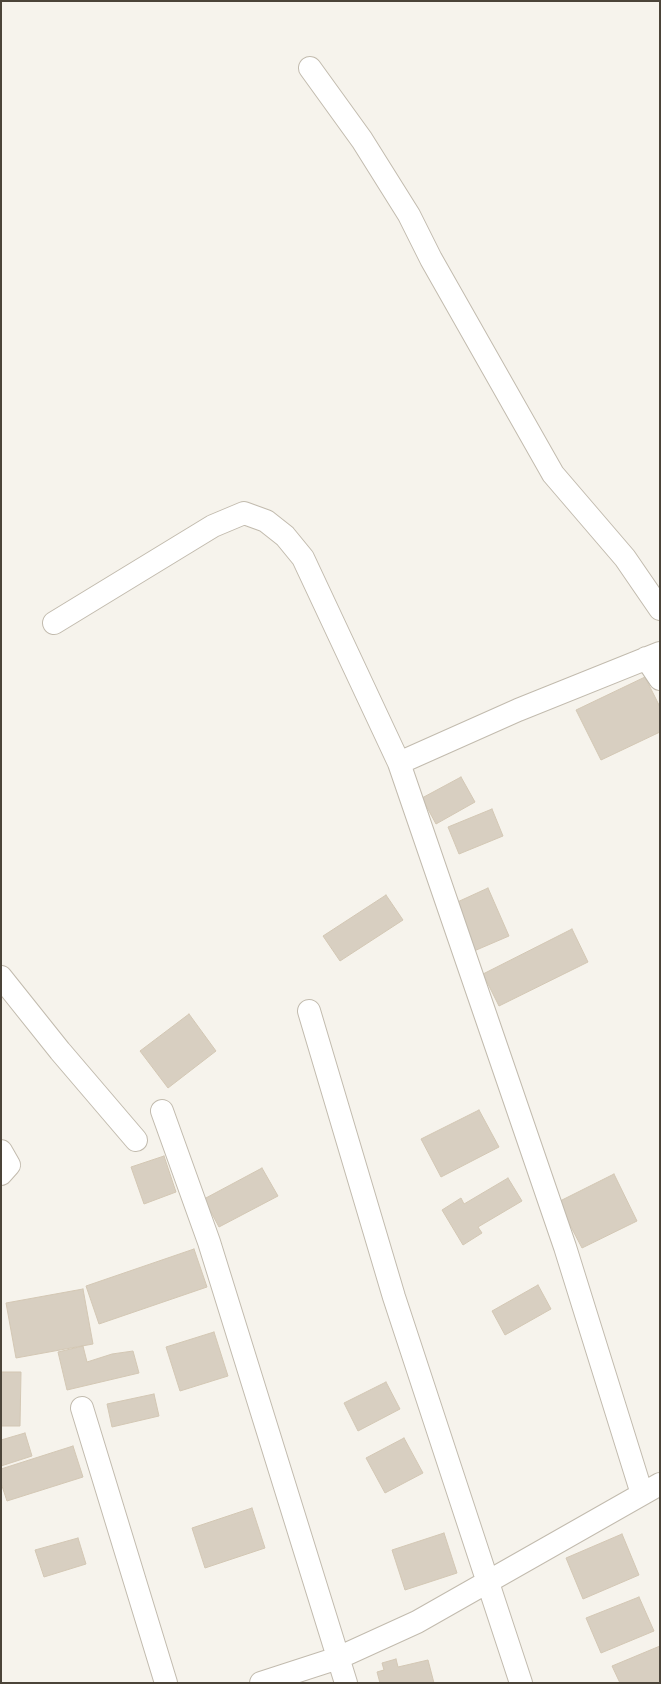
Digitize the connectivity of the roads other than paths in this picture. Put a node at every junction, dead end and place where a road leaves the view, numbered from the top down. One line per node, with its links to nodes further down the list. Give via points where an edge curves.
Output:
1 (310, 68): 2 (street, via 362,140 409,214 431,258 553,474 625,558)
2 (660, 609)
3 (54, 623): 6 (street, via 213,526 244,513 266,521 285,536 303,558)
4 (653, 656): 5 (street); 6 (street, via 518,710)
5 (660, 679)
6 (399, 764): 14 (street)
7 (1, 977): 10 (street)
8 (309, 1011): 15 (street, via 394,1297)
9 (162, 1111): 16 (street, via 209,1242)
10 (136, 1140)
11 (1, 1151): 12 (street, via 9,1165)
12 (1, 1174)
13 (82, 1408): 17 (street)
14 (651, 1489): 15 (street)
15 (488, 1582): 16 (street, via 417,1622); 20 (street)
16 (338, 1658): 18 (street); 19 (street)
17 (166, 1683)
18 (261, 1683)
19 (346, 1683)
20 (521, 1683)

